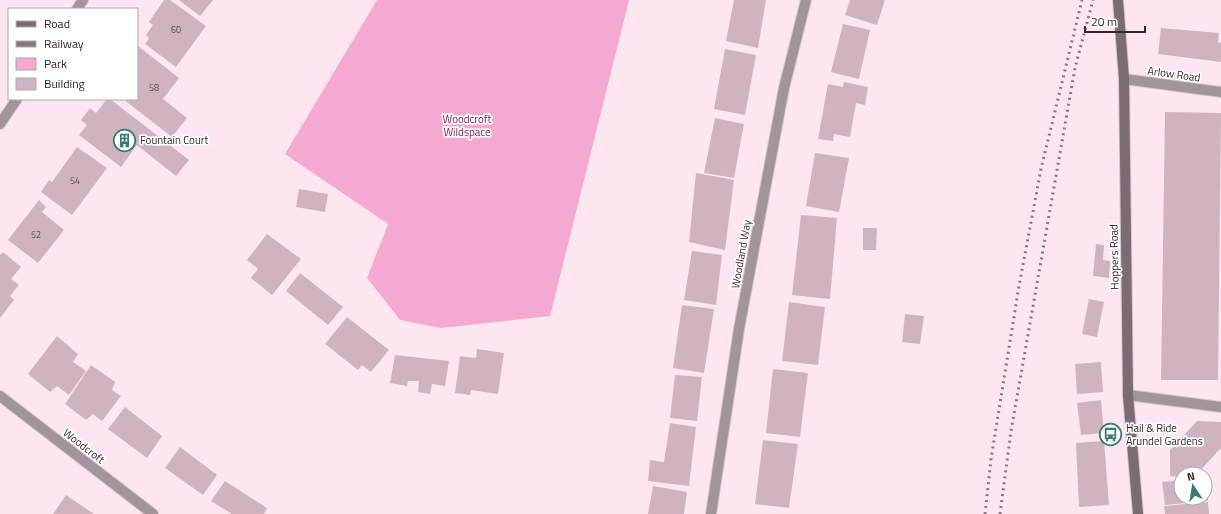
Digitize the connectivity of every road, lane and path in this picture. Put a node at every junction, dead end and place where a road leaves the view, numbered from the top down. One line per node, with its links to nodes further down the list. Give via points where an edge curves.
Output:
1 (806, 0): 11 (street, Woodland Way, via 784,88 740,329)
2 (1118, 0): 3 (street, Hoppers Road)
3 (1124, 79): 4 (street, Arlow Road); 7 (street, Hoppers Road)
4 (1221, 92)
5 (16, 100): 6 (street)
6 (0, 124)
7 (1128, 394): 9 (street); 12 (street, Hoppers Road)
8 (0, 396): 10 (street, Woodcroft)
9 (1221, 407)
10 (153, 514)
11 (712, 514)
12 (1138, 514)

